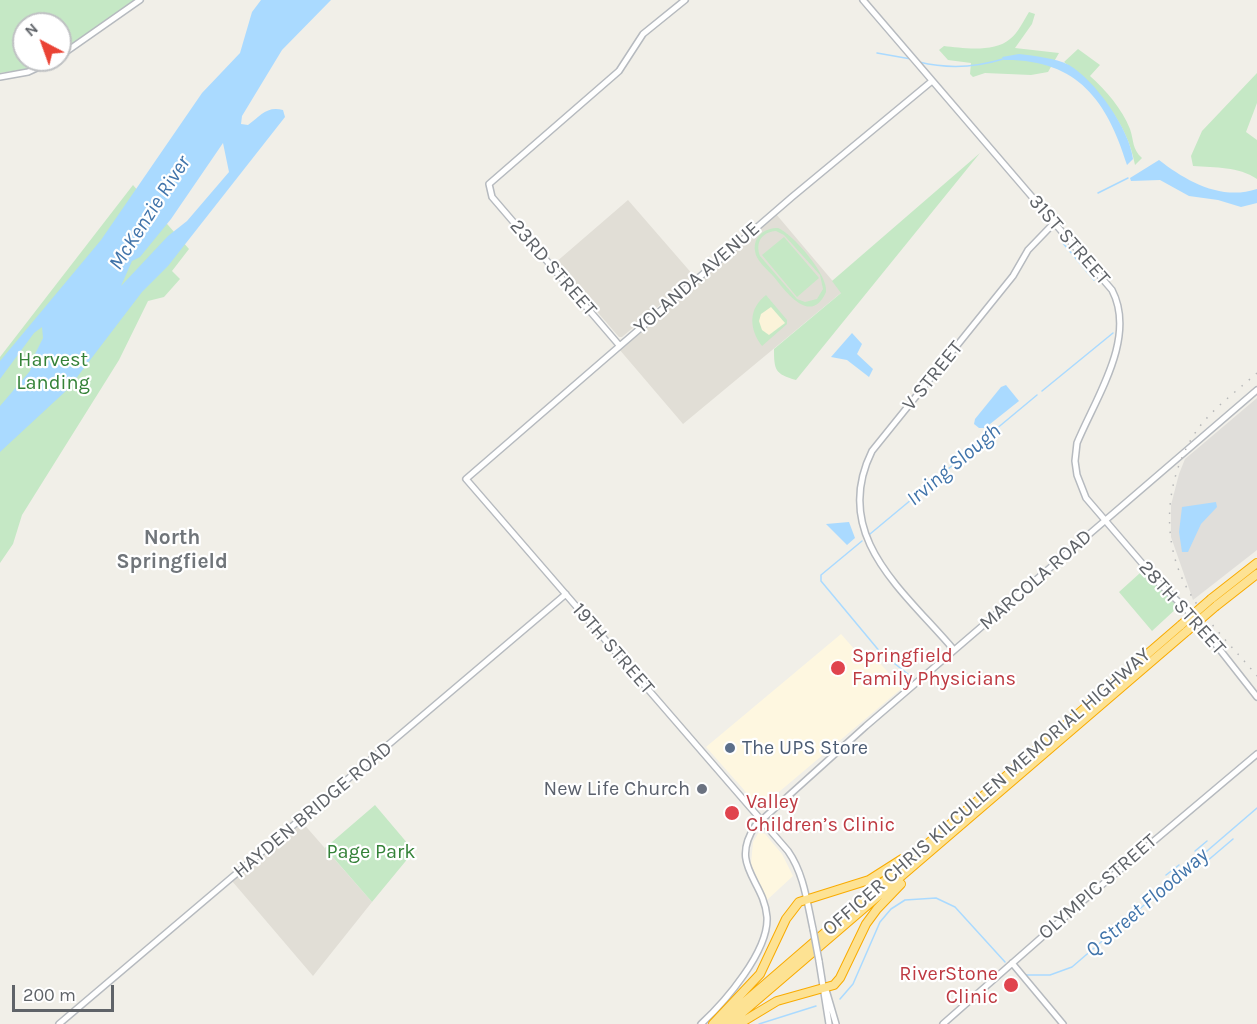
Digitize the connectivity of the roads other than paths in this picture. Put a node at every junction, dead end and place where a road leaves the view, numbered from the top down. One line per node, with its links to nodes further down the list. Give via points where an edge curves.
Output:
1 (140, 0): 4 (street)
2 (685, 0): 9 (street, 23RD STREET, via 643,34 619,71 491,181 488,189)
3 (863, 0): 7 (street, 31ST STREET)
4 (72, 48)
5 (28, 72): 6 (street)
6 (0, 77)
7 (932, 81): 8 (street, 31ST STREET); 9 (street, YOLANDA AVENUE)
8 (1055, 222): 12 (street, 31ST STREET, via 1112,290 1120,312 1119,343 1077,443 1075,461 1086,498); 16 (street, V STREET, via 1028,250 1013,276 872,451 861,477 860,521 869,546 881,565)
9 (619, 345): 11 (street, YOLANDA AVENUE)
10 (1257, 390): 12 (street, MARCOLA ROAD)
11 (466, 478): 15 (street, 19TH STREET)
12 (1104, 521): 16 (street, MARCOLA ROAD); 17 (street, 28TH STREET, via 1195,618)
13 (1257, 563): 21 (highway, OFFICER CHRIS KILCULLEN MEMORIAL HIGHWAY, bridge)
14 (1257, 574): 20 (highway, OFFICER CHRIS KILCULLEN MEMORIAL HIGHWAY, bridge)
15 (566, 594): 19 (street, 19TH STREET); 25 (street, HAYDEN BRIDGE ROAD)
16 (956, 649): 19 (street, MARCOLA ROAD)
17 (1257, 697)
18 (1257, 754): 23 (street, OLYMPIC STREET)
19 (762, 819): 22 (street, 19TH STREET, via 792,857); 26 (street, MARCOLA ROAD, via 748,839 746,860 766,909 765,935 738,981)
20 (970, 819): 24 (highway, via 877,909 840,978); 29 (highway, OFFICER CHRIS KILCULLEN MEMORIAL HIGHWAY)
21 (944, 828): 22 (highway, via 869,880); 28 (highway, OFFICER CHRIS KILCULLEN MEMORIAL HIGHWAY)
22 (806, 898): 24 (street, 19TH STREET, bridge); 27 (highway, via 792,908 760,974)
23 (1012, 963): 33 (street, OLYMPIC STREET); 34 (street)
24 (825, 988): 30 (highway, via 777,1002); 31 (street); 32 (street)
25 (59, 1024)
26 (700, 1024)
27 (713, 1024)
28 (719, 1024)
29 (729, 1024)
30 (739, 1024)
31 (829, 1024)
32 (836, 1024)
33 (943, 1024)
34 (1063, 1024)

